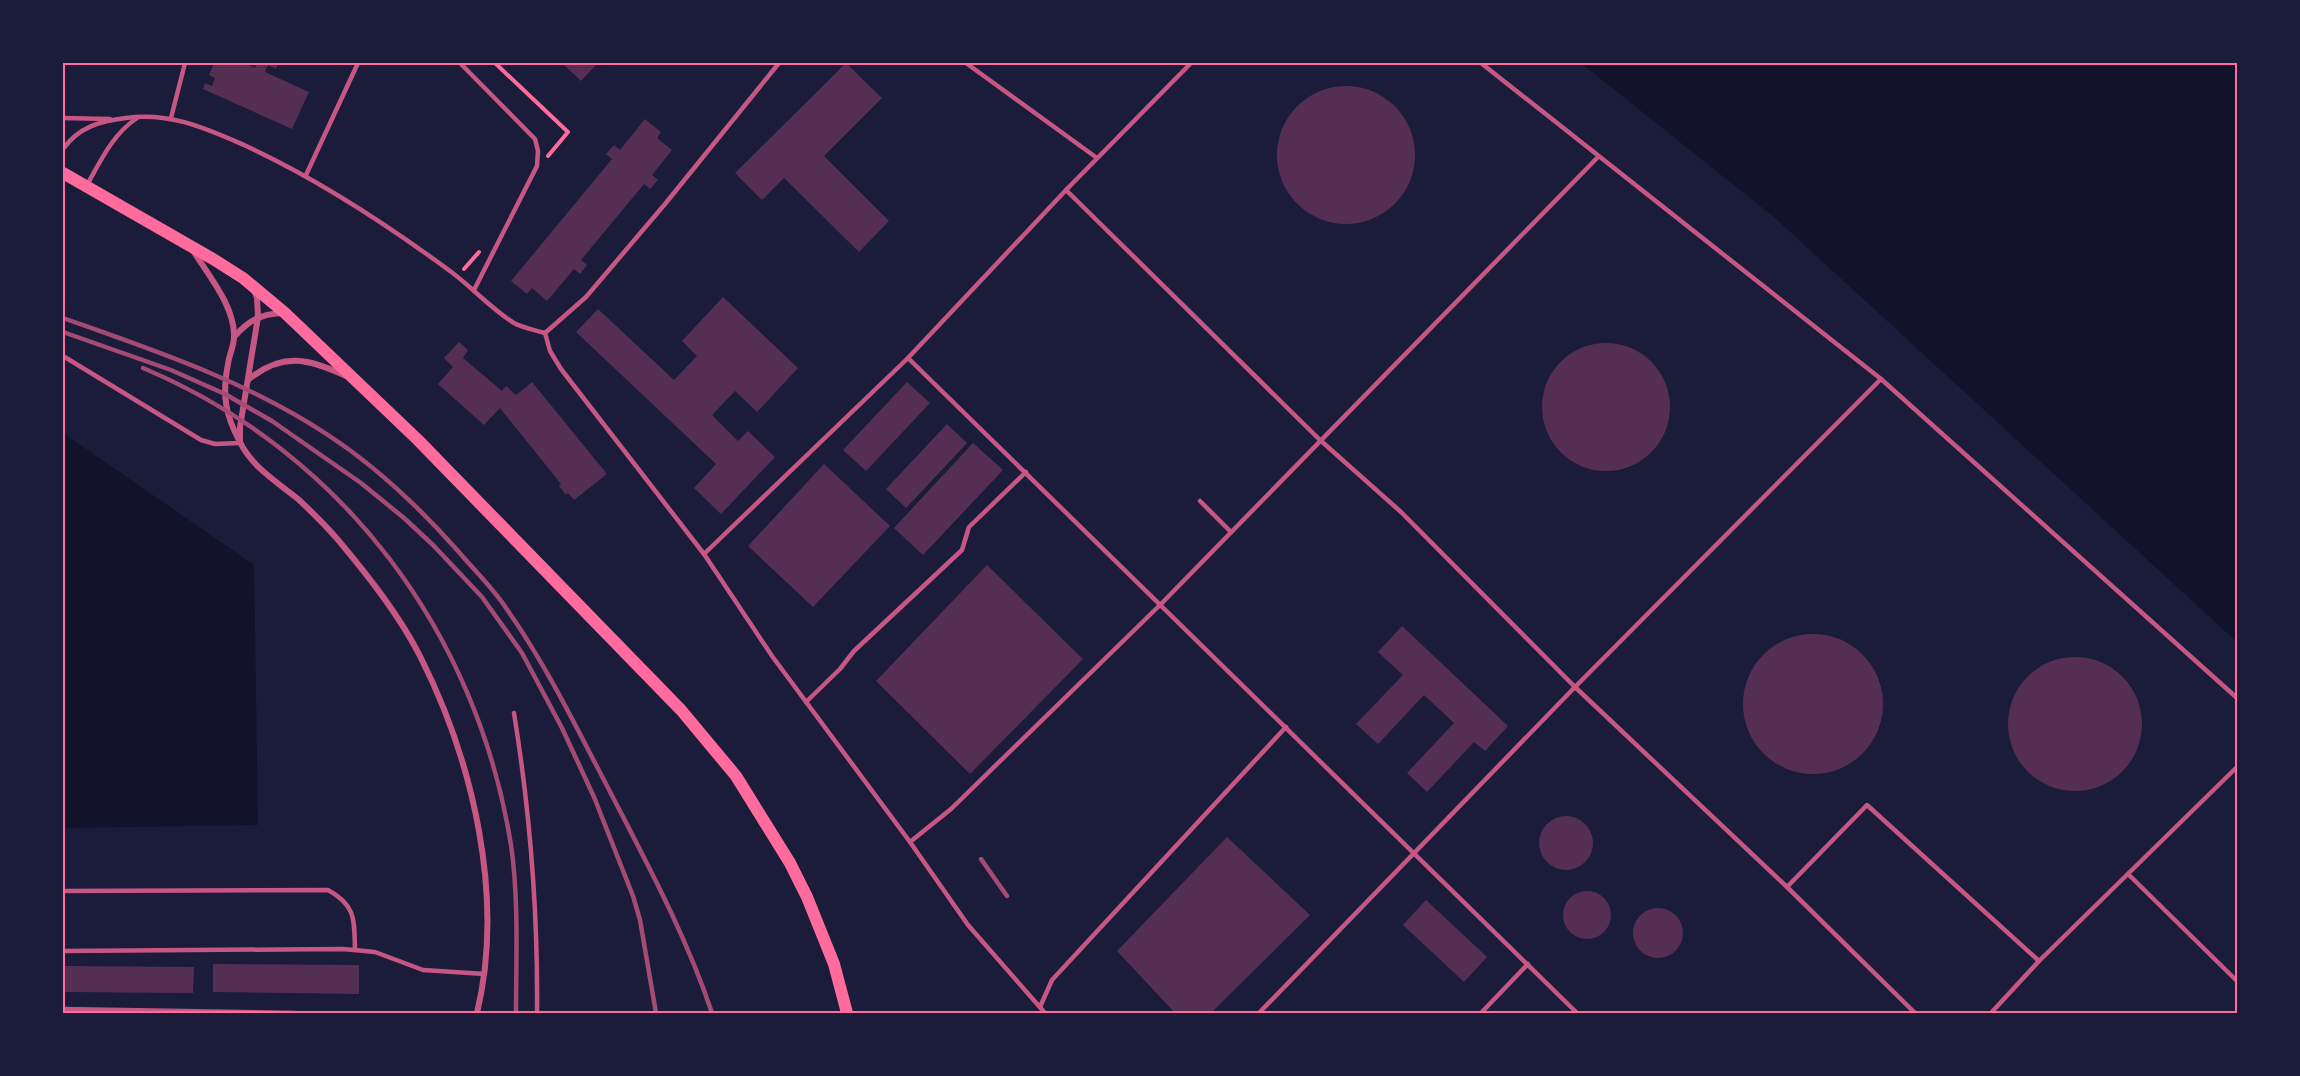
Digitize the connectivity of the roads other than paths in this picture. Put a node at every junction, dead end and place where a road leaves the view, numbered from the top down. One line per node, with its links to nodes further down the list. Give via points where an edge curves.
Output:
1 (185, 63): 10 (lane)
2 (358, 63): 16 (lane)
3 (460, 63): 21 (lane, via 535,139 538,151 537,166)
4 (779, 63): 24 (lane, via 586,297)
5 (966, 63): 14 (lane)
6 (1191, 63): 14 (lane)
7 (1481, 63): 13 (lane)
8 (139, 116): 10 (lane); 11 (lane); 17 (lane, via 118,134)
9 (63, 118): 11 (lane)
10 (171, 118): 16 (lane, via 207,129)
11 (119, 119): 12 (lane, via 80,131)
12 (63, 149)
13 (1598, 157): 28 (lane); 31 (lane)
14 (1097, 158): 18 (lane)
15 (63, 173): 17 (main road)
16 (306, 176): 21 (lane, via 397,232)
17 (87, 186): 19 (main road)
18 (1066, 190): 27 (lane); 31 (lane)
19 (189, 245): 20 (main road); 25 (street, via 222,297)
20 (251, 284): 22 (main road); 23 (street)
21 (474, 290): 24 (lane, via 516,324)
22 (285, 313): 23 (street); 29 (main road)
23 (258, 317): 25 (street); 30 (street)
24 (544, 333): 36 (lane, via 561,369)
25 (234, 337): 32 (street, via 225,394 226,410)
26 (63, 356): 32 (lane, via 201,440)
27 (908, 358): 33 (lane); 36 (lane)
28 (1881, 379): 38 (lane); 39 (lane)
29 (354, 380): 30 (street, via 320,364 295,360 267,366); 61 (main road, via 516,540 720,755 790,863 807,897 834,964)
30 (248, 381): 32 (street)
31 (1320, 440): 35 (lane); 38 (lane, via 1401,512)
32 (240, 443): 53 (street, via 262,470 337,539 386,600 420,656 448,719 465,772 482,849 487,930)
33 (1026, 472): 37 (lane); 40 (lane, via 969,527 962,550 854,651)
34 (1200, 501): 35 (lane)
35 (1230, 531): 37 (lane)
36 (704, 554): 40 (lane)
37 (1161, 604): 42 (lane); 44 (lane, via 951,809)
38 (1575, 687): 45 (lane); 47 (lane)
39 (2237, 698)
40 (806, 702): 44 (lane)
41 (514, 713): 60 (lane, via 525,782 537,945)
42 (1286, 727): 45 (lane); 55 (lane, via 1052,980)
43 (2237, 767): 46 (lane)
44 (910, 842): 55 (lane, via 968,925)
45 (1415, 854): 52 (lane); 63 (lane)
46 (2128, 874): 51 (lane); 54 (lane)
47 (1787, 887): 51 (lane, via 1867,805); 66 (lane)
48 (63, 891): 49 (lane, via 328,890 350,906)
49 (355, 950): 50 (lane); 53 (lane, via 375,952 423,970)
50 (63, 951)
51 (2039, 961): 67 (lane)
52 (1528, 964): 64 (lane); 65 (lane)
53 (485, 974): 59 (street)
54 (2237, 981)
55 (1040, 1007): 62 (lane)
56 (63, 1009): 57 (lane)
57 (286, 1012): 58 (lane)
58 (296, 1013)
59 (477, 1013)
60 (537, 1013)
61 (847, 1013)
62 (1045, 1013)
63 (1259, 1013)
64 (1481, 1013)
65 (1577, 1013)
66 (1916, 1013)
67 (1991, 1013)

